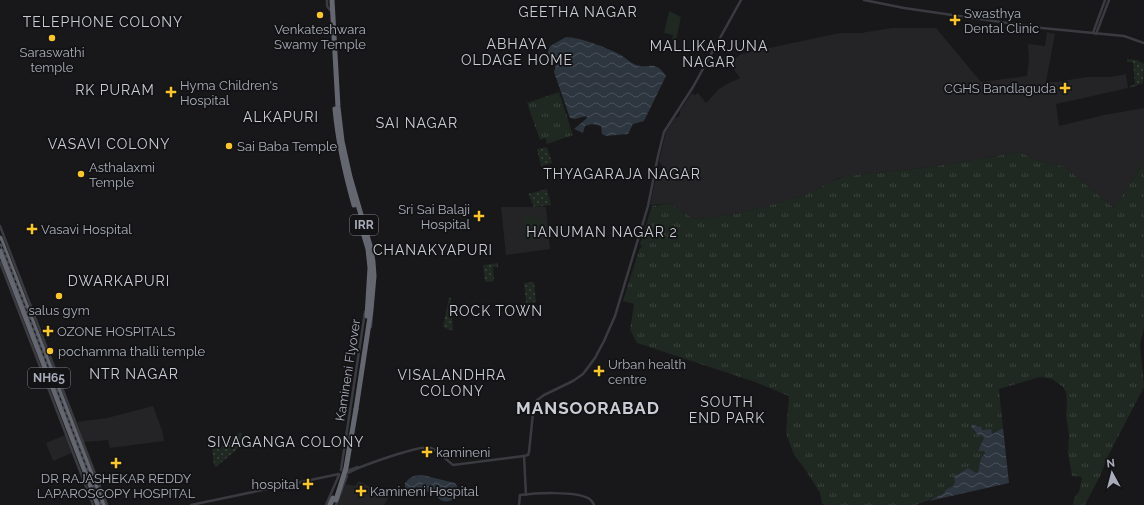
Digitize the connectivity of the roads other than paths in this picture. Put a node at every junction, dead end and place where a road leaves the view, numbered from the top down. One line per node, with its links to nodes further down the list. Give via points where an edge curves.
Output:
1 (331, 0): 13 (highway, IRR, via 342,141 353,193 372,255 374,276)
2 (741, 0): 16 (street, via 693,87 664,132 648,206 615,316 604,341 583,374 536,401 528,455)
3 (864, 0): 6 (street)
4 (1106, 0): 6 (street)
5 (1109, 0): 6 (street)
6 (1094, 34): 7 (street, via 1124,36)
7 (1144, 43)
8 (0, 226): 26 (street)
9 (0, 238): 12 (highway, NH65)
10 (0, 250): 12 (highway, NH65)
11 (0, 262): 14 (street)
12 (21, 298): 14 (highway, NH65); 15 (highway, NH65)
13 (370, 309): 17 (street, via 365,312); 18 (street, via 373,314); 21 (highway, Kamineni Flyover / IRR, bridge, via 345,473)
14 (31, 336): 15 (highway, NH65); 19 (street)
15 (71, 429): 19 (highway, NH65)
16 (524, 456): 18 (street, via 453,465 430,447 423,447); 20 (street)
17 (340, 473): 18 (street, via 344,469); 18 (street, via 343,478); 27 (street); 28 (street)
18 (347, 473): 21 (street)
19 (94, 495): 23 (street); 24 (highway, NH65); 25 (highway, NH65)
20 (526, 495): 22 (street, via 577,496 589,498); 30 (street, via 519,496)
21 (335, 502): 29 (highway, Kamineni Flyover / IRR)
22 (594, 504)
23 (93, 505)
24 (98, 505)
25 (103, 505)
26 (107, 505)
27 (191, 505)
28 (326, 505)
29 (330, 505)
30 (519, 505)

